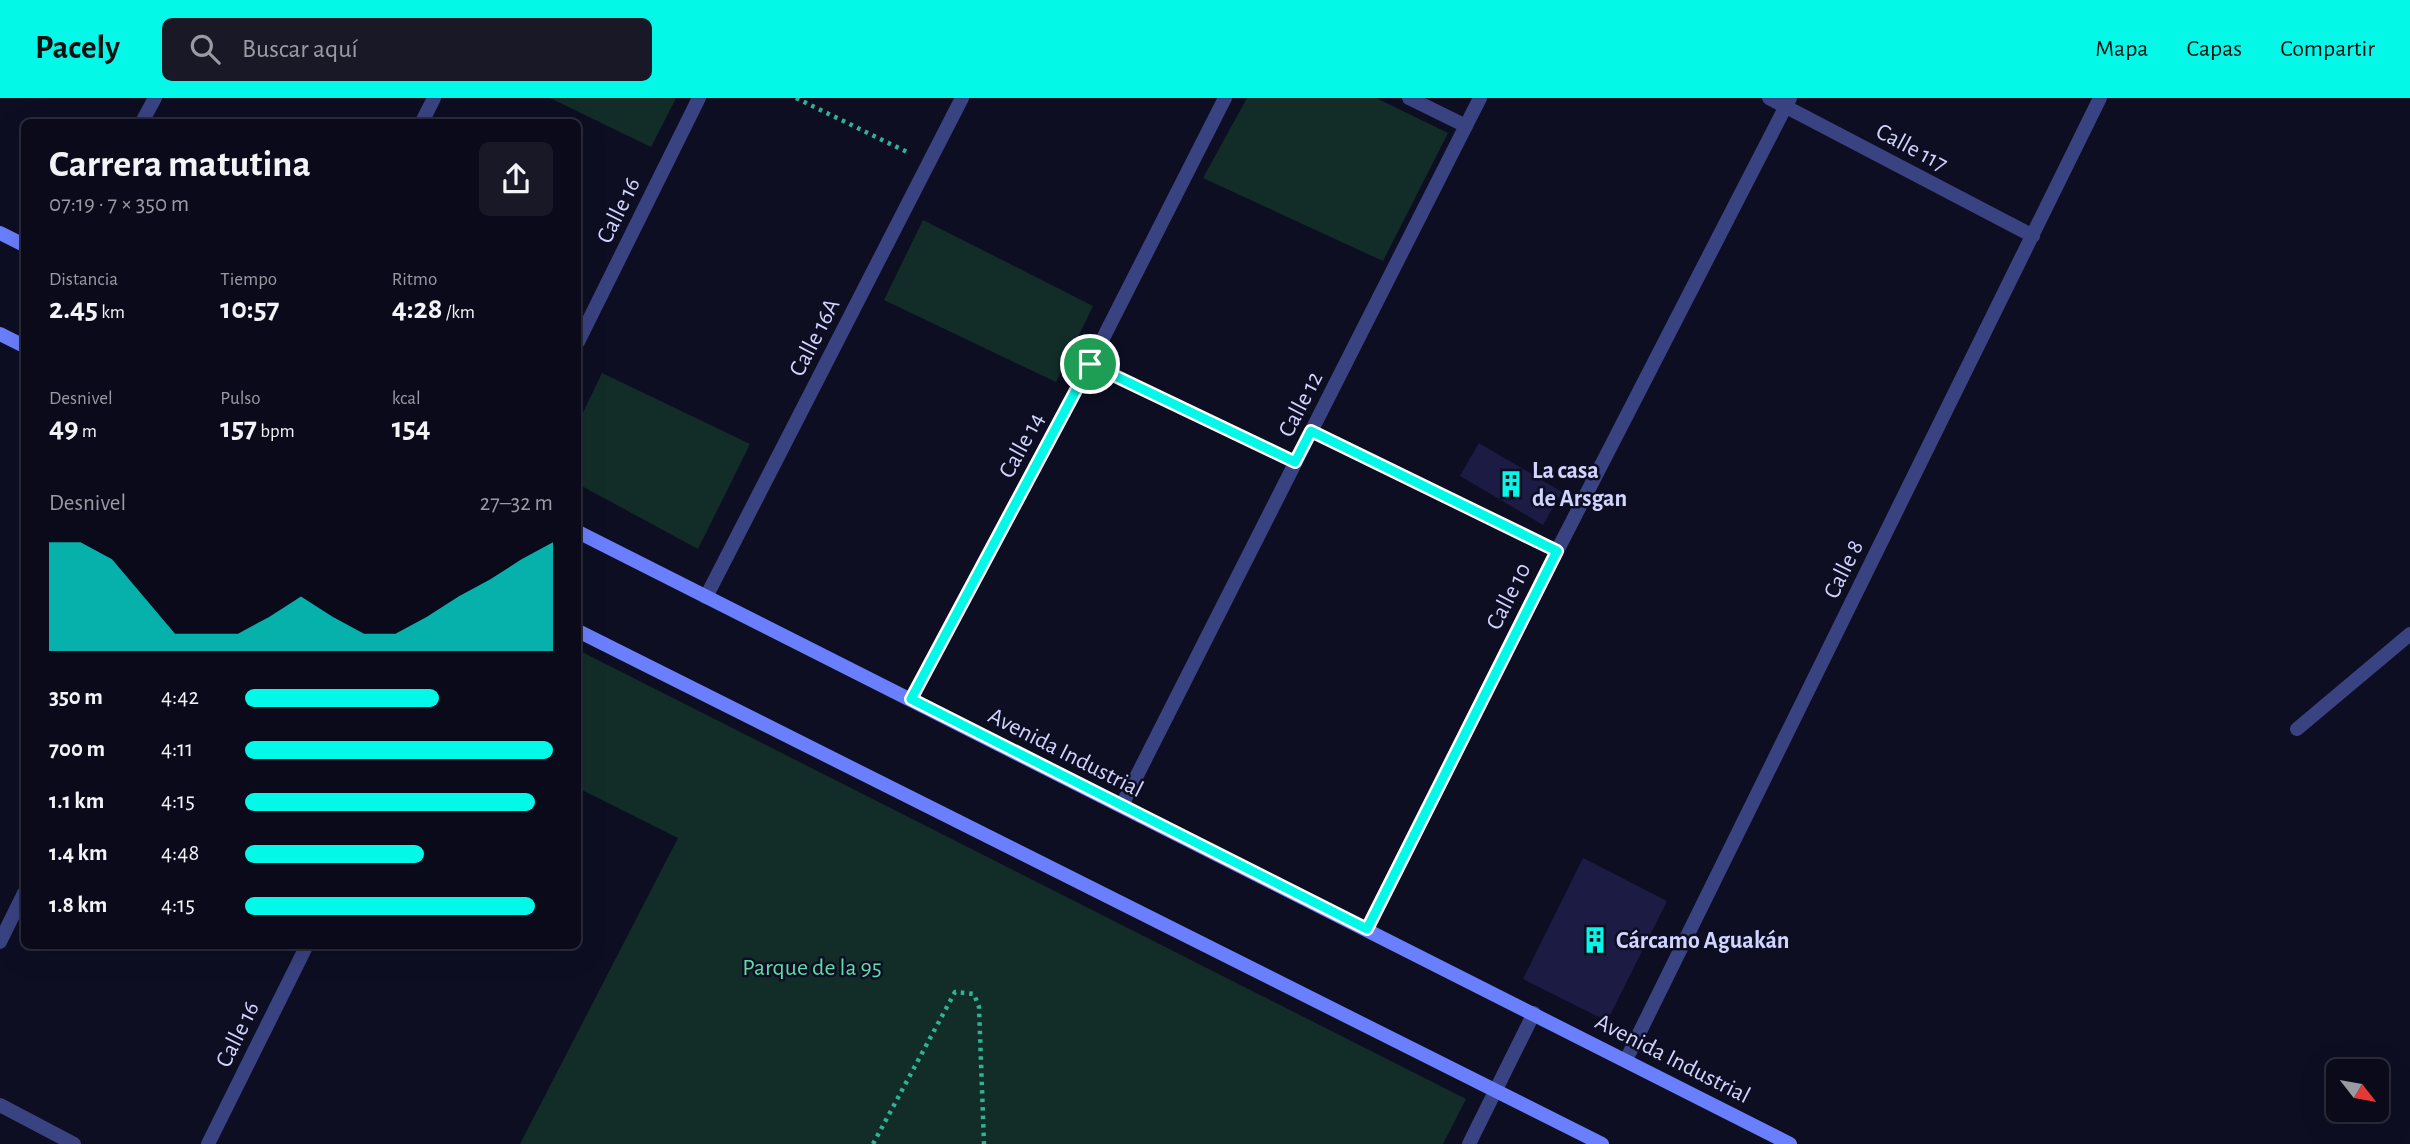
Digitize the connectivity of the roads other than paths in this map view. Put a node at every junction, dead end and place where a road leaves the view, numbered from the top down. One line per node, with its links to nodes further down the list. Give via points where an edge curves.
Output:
1 (155, 98): 11 (street)
2 (434, 98): 12 (street)
3 (699, 98): 17 (street, Calle 16)
4 (962, 98): 21 (street, Calle 16A)
5 (1225, 98): 24 (street, Calle 14, via 1090,364)
6 (1409, 98): 13 (street)
7 (1480, 98): 13 (street, Calle 12)
8 (1769, 98): 10 (street, Calle 117)
9 (2100, 98): 15 (street, Calle 8)
10 (1788, 102): 15 (street, Calle 117); 28 (street, Calle 10)
11 (144, 119)
12 (424, 119)
13 (1465, 126): 26 (street, Calle 12)
14 (0, 233): 16 (street)
15 (2033, 236): 32 (street, Calle 8)
16 (21, 244)
17 (581, 336)
18 (2, 339): 19 (street)
19 (21, 345)
20 (581, 534): 21 (street, Avenida Industrial)
21 (706, 597): 24 (street, Avenida Industrial)
22 (581, 632): 33 (street)
23 (2408, 640): 25 (street)
24 (911, 699): 26 (street, Avenida Industrial)
25 (2297, 729)
26 (1122, 805): 28 (street, Avenida Industrial)
27 (21, 898): 29 (street)
28 (1367, 929): 31 (street, Avenida Industrial)
29 (0, 942)
30 (305, 949): 36 (street, Calle 16)
31 (1534, 1013): 32 (street, Avenida Industrial); 33 (street)
32 (1626, 1060): 39 (street, Avenida Industrial)
33 (1497, 1089): 37 (street); 38 (street)
34 (0, 1105): 35 (street)
35 (74, 1144)
36 (208, 1144)
37 (1469, 1144)
38 (1602, 1144)
39 (1790, 1144)

